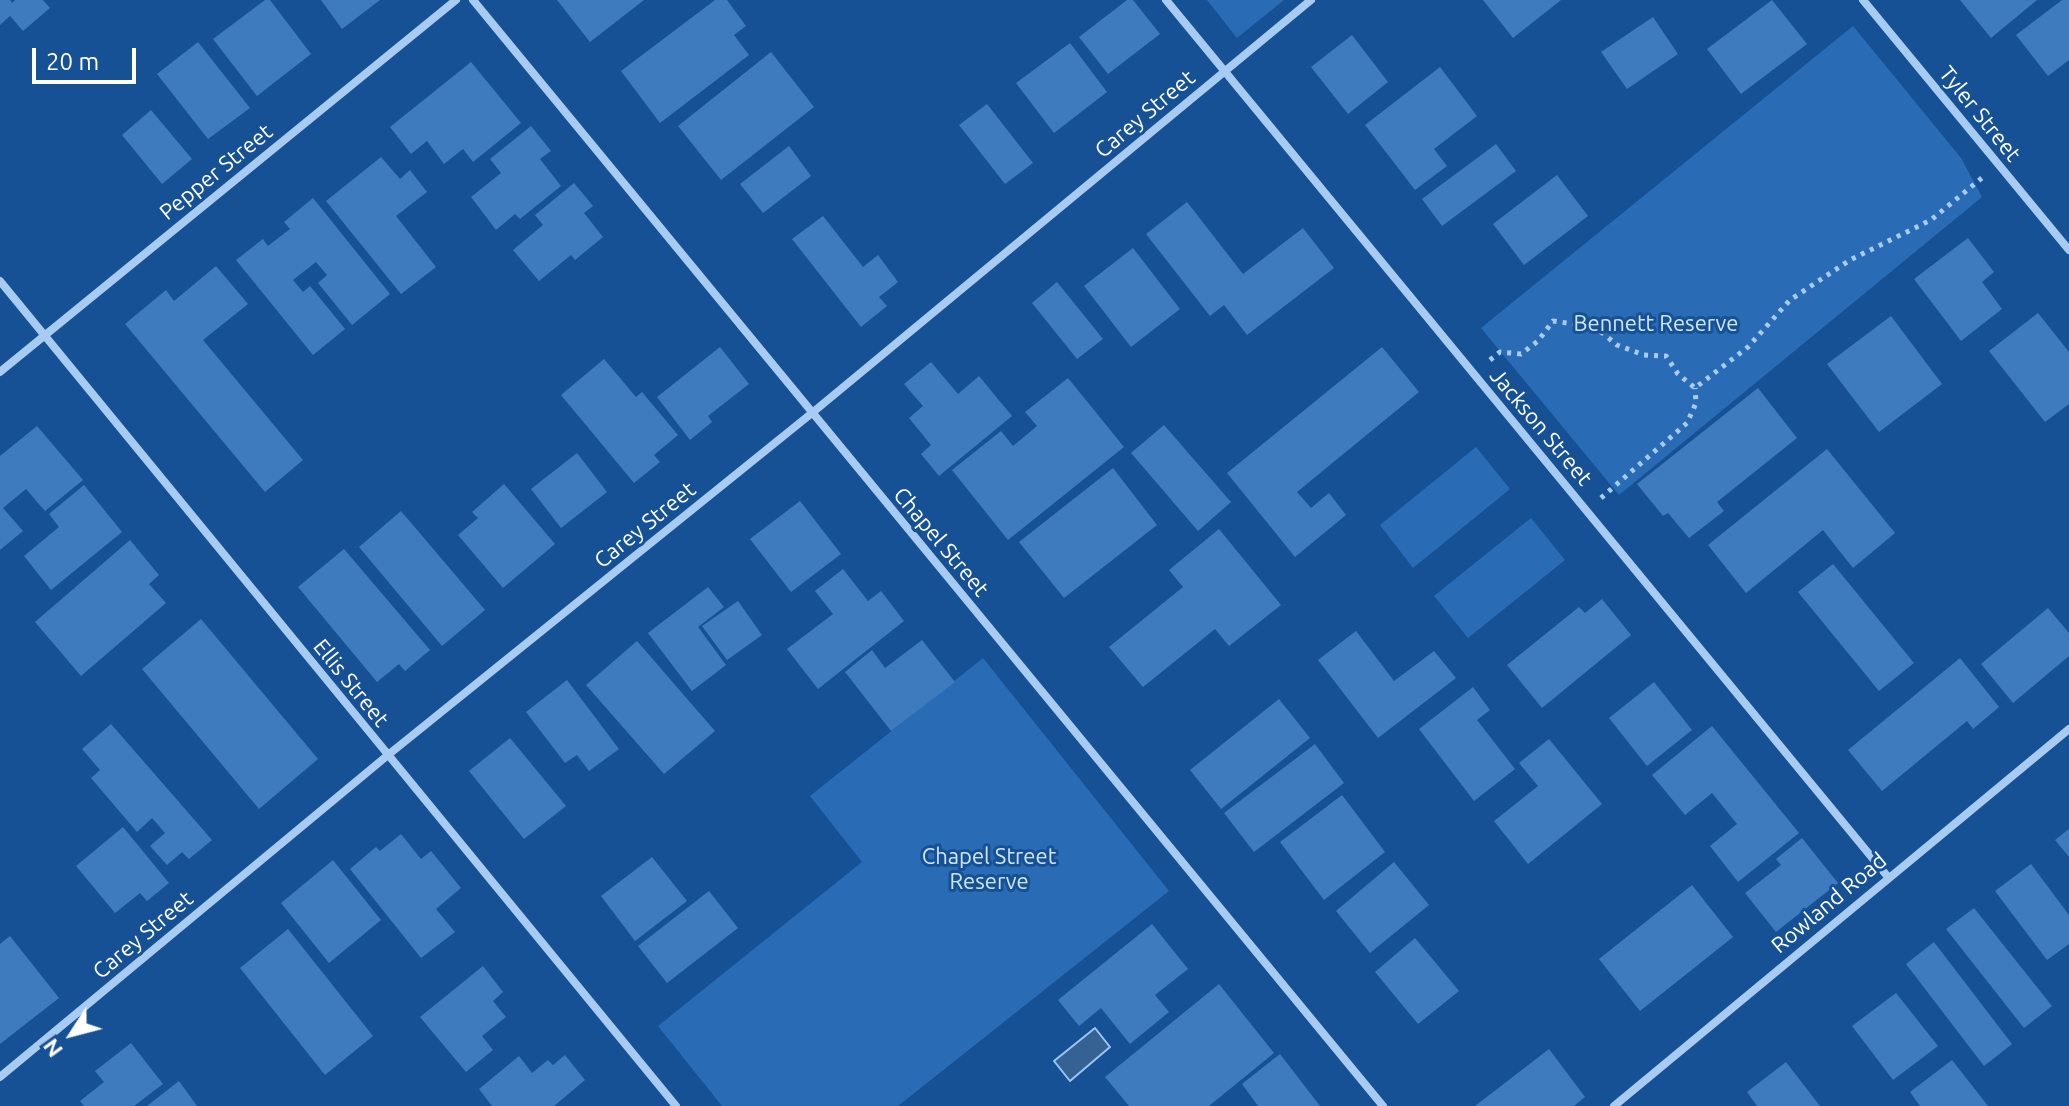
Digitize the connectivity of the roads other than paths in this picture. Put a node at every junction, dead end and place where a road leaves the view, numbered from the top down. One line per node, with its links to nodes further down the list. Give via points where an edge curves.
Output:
1 (456, 0): 9 (street, Pepper Street)
2 (473, 0): 11 (street, Chapel Street)
3 (1166, 0): 6 (street, Jackson Street)
4 (1311, 0): 6 (street, Carey Street)
5 (1863, 0): 7 (street, Tyler Street)
6 (1224, 72): 11 (street, Carey Street); 14 (street, Jackson Street)
7 (2069, 250)
8 (0, 281): 9 (street, Ellis Street)
9 (45, 335): 10 (street, Pepper Street); 13 (street, Ellis Street)
10 (0, 372)
11 (812, 413): 13 (street, Carey Street); 17 (street, Chapel Street)
12 (2069, 729): 14 (street, Rowland Road)
13 (388, 755): 15 (street, Carey Street); 16 (street, Ellis Street)
14 (1888, 877): 18 (street, Rowland Road)
15 (0, 1077)
16 (676, 1106)
17 (1383, 1106)
18 (1614, 1106)

